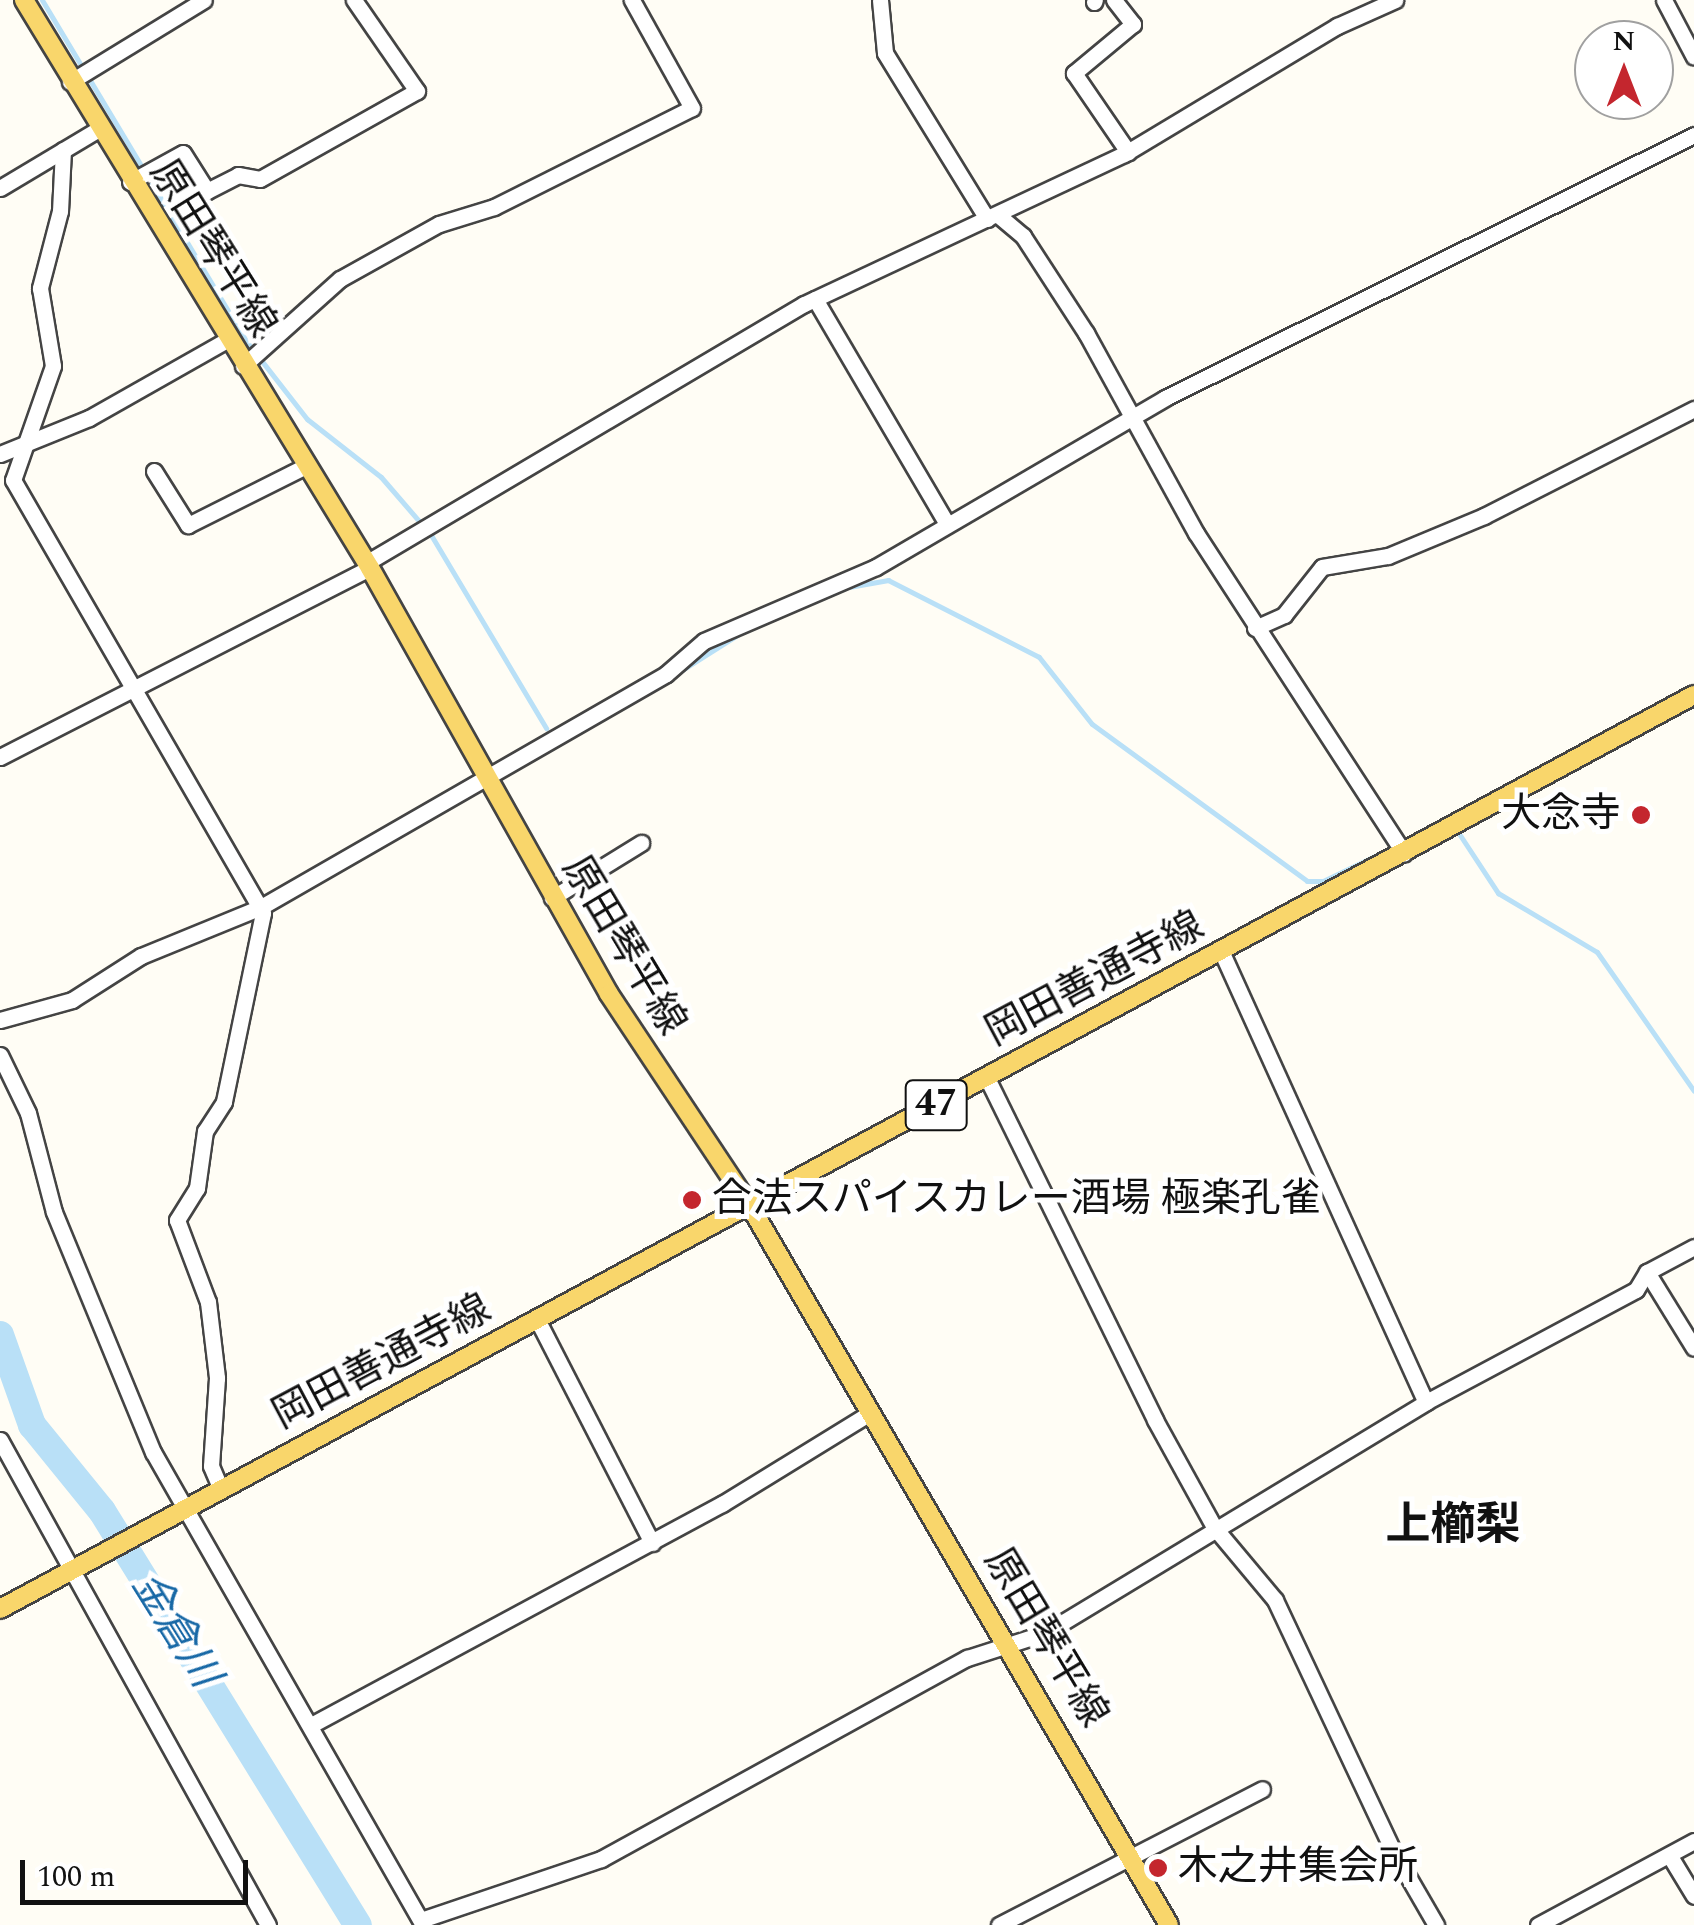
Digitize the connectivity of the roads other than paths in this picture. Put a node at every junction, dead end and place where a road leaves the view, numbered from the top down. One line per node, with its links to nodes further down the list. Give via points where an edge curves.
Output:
1 (24, 0): 10 (main road, 原田琴平線)
2 (204, 0): 10 (street, via 149,46)
3 (354, 0): 17 (street, via 417,90 260,179 238,175 207,192 183,154)
4 (632, 0): 22 (street, via 692,108 373,260 295,312)
5 (880, 0): 19 (street, via 885,52)
6 (1114, 0): 11 (street, via 1134,24 1106,37 1074,73)
7 (1396, 0): 16 (street, via 1337,26)
8 (1664, 0): 9 (street)
9 (1694, 57)
10 (78, 77): 13 (main road, 原田琴平線)
11 (1082, 84): 12 (street); 16 (street)
12 (1064, 92)
13 (98, 130): 15 (street); 17 (main road, 原田琴平線)
14 (1694, 135): 24 (street)
15 (64, 150): 18 (street); 25 (street, via 60,211 40,288 53,366)
16 (1128, 152): 19 (street)
17 (138, 178): 21 (main road, 原田琴平線)
18 (0, 188)
19 (992, 217): 20 (street); 24 (street, via 1023,236)
20 (815, 299): 29 (street); 30 (street)
21 (227, 340): 22 (main road, 原田琴平線); 25 (street, via 104,411)
22 (252, 358): 27 (main road, 原田琴平線)
23 (1694, 409): 31 (street, via 1484,516 1388,556 1322,567 1284,615)
24 (1134, 414): 29 (street); 31 (street)
25 (20, 444): 26 (street); 32 (street, via 12,480 22,502)
26 (0, 454)
27 (306, 466): 28 (street, via 188,525); 30 (main road, 原田琴平線)
28 (154, 472)
29 (945, 521): 35 (street, via 876,566 704,642 666,674)
30 (368, 566): 32 (street); 35 (main road, 原田琴平線)
31 (1254, 628): 37 (street)
32 (136, 688): 34 (street); 39 (street)
33 (1694, 695): 37 (main road, 岡田善通寺線 / 47)
34 (1, 755)
35 (485, 777): 38 (main road, 原田琴平線); 39 (street)
36 (641, 842): 38 (street, via 630,859)
37 (1398, 846): 40 (main road, 岡田善通寺線 / 47)
38 (552, 898): 44 (main road, 原田琴平線)
39 (261, 907): 41 (street, via 141,956 72,1000); 52 (street, via 224,1102 205,1131 196,1188 178,1220 208,1302 218,1378 210,1466)
40 (1222, 952): 43 (main road, 岡田善通寺線 / 47); 49 (street)
41 (0, 1020)
42 (0, 1055): 53 (street, via 114,1362)
43 (987, 1078): 44 (main road, 岡田善通寺線 / 47); 54 (street, via 1058,1234)
44 (750, 1206): 47 (main road, 岡田善通寺線 / 47); 50 (main road, 原田琴平線)
45 (1694, 1247): 46 (street)
46 (1647, 1272): 48 (street); 49 (street, via 1636,1290)
47 (538, 1319): 52 (main road, 岡田善通寺線 / 47); 55 (street)
48 (1694, 1348)
49 (1426, 1402): 54 (street)
50 (870, 1413): 55 (street); 58 (main road, 原田琴平線)
51 (0, 1440): 56 (street)
52 (220, 1490): 53 (main road, 岡田善通寺線 / 47)
53 (181, 1511): 56 (main road, 岡田善通寺線 / 47); 59 (street)
54 (1214, 1526): 58 (street); 69 (street, via 1275,1600 1392,1849)
55 (652, 1543): 59 (street)
56 (70, 1571): 57 (main road, 岡田善通寺線 / 47); 66 (street)
57 (0, 1609)
58 (1010, 1648): 63 (main road, 原田琴平線); 65 (street, via 967,1658 600,1859)
59 (311, 1726): 65 (street)
60 (1262, 1790): 63 (street)
61 (1694, 1841): 62 (street)
62 (1670, 1858): 64 (street); 70 (street)
63 (1133, 1860): 67 (street); 68 (main road, 原田琴平線)
64 (1694, 1896)
65 (422, 1922)
66 (268, 1925)
67 (999, 1925)
68 (1169, 1925)
69 (1436, 1925)
70 (1538, 1925)

